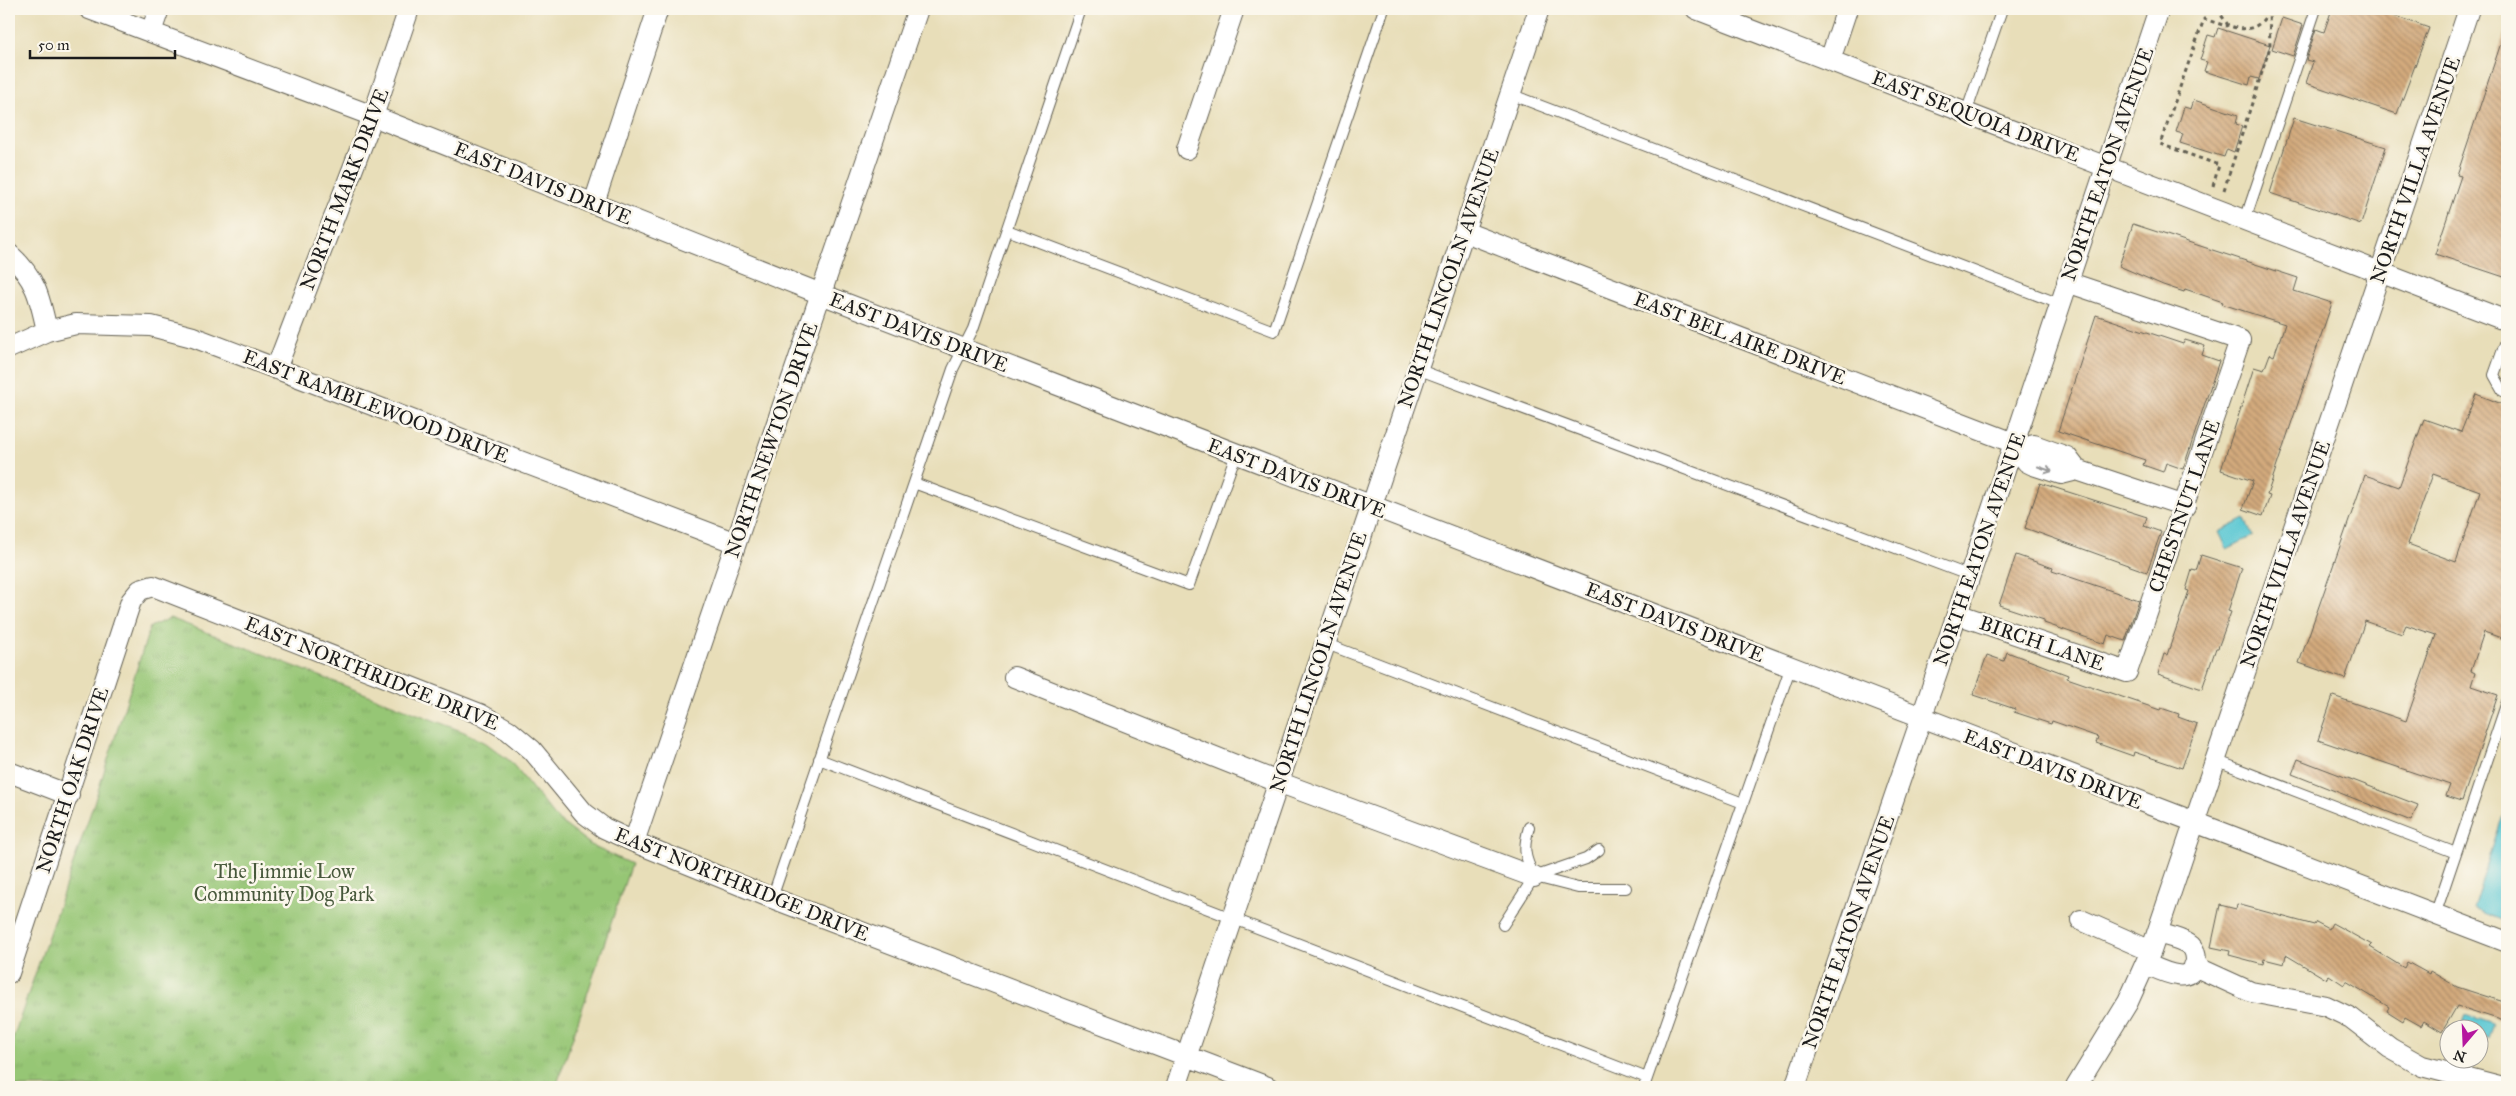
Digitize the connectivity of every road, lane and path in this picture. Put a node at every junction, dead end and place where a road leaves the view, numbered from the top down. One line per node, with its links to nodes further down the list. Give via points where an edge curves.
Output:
1 (89, 9): 19 (street, EAST DAVIS DRIVE)
2 (159, 9): 19 (street)
3 (409, 9): 23 (street, NORTH MARK DRIVE)
4 (658, 9): 28 (street)
5 (918, 9): 35 (street, NORTH NEWTON DRIVE)
6 (1081, 9): 30 (lane)
7 (1234, 9): 24 (street)
8 (1384, 9): 30 (lane, via 1274,331)
9 (1539, 9): 21 (street, NORTH LINCOLN AVENUE)
10 (1696, 9): 20 (street, EAST SEQUOIA DRIVE)
11 (1847, 9): 20 (street)
12 (2002, 9): 22 (lane)
13 (2159, 9): 25 (street, NORTH EATON AVENUE)
14 (2217, 9): 18 (path)
15 (2269, 9): 18 (path, via 2253,28 2240,29); 27 (path, via 2270,46)
16 (2316, 9): 29 (lane)
17 (2469, 9): 33 (street, NORTH VILLA AVENUE)
18 (2228, 25): 26 (path, via 2204,18 2160,144 2219,165)
19 (151, 32): 23 (street, EAST DAVIS DRIVE)
20 (1830, 60): 22 (street, EAST SEQUOIA DRIVE)
21 (1510, 94): 31 (street, NORTH LINCOLN AVENUE); 36 (lane)
22 (1966, 112): 25 (street, EAST SEQUOIA DRIVE)
23 (373, 116): 28 (street, EAST DAVIS DRIVE); 43 (street, NORTH MARK DRIVE)
24 (1187, 149)
25 (2106, 167): 29 (street, EAST SEQUOIA DRIVE); 34 (street, NORTH EATON AVENUE)
26 (2213, 186)
27 (2224, 190)
28 (594, 203): 35 (street, EAST DAVIS DRIVE)
29 (2245, 220): 33 (street, EAST SEQUOIA DRIVE)
30 (1007, 230): 41 (lane)
31 (1465, 232): 42 (street, NORTH LINCOLN AVENUE); 45 (street, EAST BEL AIRE DRIVE)
32 (9, 254): 38 (street, via 20,264 40,294)
33 (2380, 273): 37 (street, EAST SEQUOIA DRIVE); 61 (street, NORTH VILLA AVENUE)
34 (2067, 282): 36 (street, NORTH EATON AVENUE); 49 (street, CHESTNUT LANE, via 2240,340)
35 (821, 294): 41 (street, EAST DAVIS DRIVE); 50 (street, NORTH NEWTON DRIVE)
36 (2060, 304): 45 (street, NORTH EATON AVENUE)
37 (2507, 321)
38 (47, 331): 40 (street, EAST RAMBLEWOOD DRIVE); 43 (street, EAST RAMBLEWOOD DRIVE, via 76,324 151,326 193,336)
39 (2507, 338): 44 (lane, via 2494,375)
40 (9, 348)
41 (963, 349): 46 (street, EAST DAVIS DRIVE); 47 (lane)
42 (1417, 368): 48 (street, NORTH LINCOLN AVENUE); 51 (lane)
43 (276, 369): 50 (street, EAST RAMBLEWOOD DRIVE)
44 (2507, 393)
45 (2015, 447): 49 (street, via 2034,445 2060,454 2068,457 2077,470); 51 (street, NORTH EATON AVENUE)
46 (1236, 454): 47 (lane, via 1189,585); 48 (street, EAST DAVIS DRIVE)
47 (914, 482): 60 (lane)
48 (1371, 506): 54 (street, NORTH LINCOLN AVENUE); 55 (street, EAST DAVIS DRIVE)
49 (2185, 506): 56 (street, CHESTNUT LANE)
50 (736, 542): 68 (street, NORTH NEWTON DRIVE)
51 (1968, 575): 53 (street, NORTH EATON AVENUE)
52 (140, 590): 64 (street, NORTH OAK DRIVE, via 131,601 125,617); 68 (street, EAST NORTHRIDGE DRIVE, via 152,586 170,592 480,714 508,730 532,750 584,813 604,828)
53 (1957, 614): 56 (street, BIRCH LANE); 59 (street, NORTH EATON AVENUE)
54 (1324, 643): 63 (street, NORTH LINCOLN AVENUE); 65 (lane)
55 (1791, 666): 59 (street, EAST DAVIS DRIVE); 65 (lane)
56 (2127, 672)
57 (1014, 678): 63 (street)
58 (2507, 702): 70 (lane)
59 (1921, 718): 66 (street, EAST DAVIS DRIVE); 86 (street, NORTH EATON AVENUE)
60 (819, 759): 73 (lane); 75 (lane)
61 (2215, 760): 66 (street, NORTH VILLA AVENUE); 70 (lane)
62 (9, 772): 64 (street)
63 (1278, 782): 71 (street); 75 (street, NORTH LINCOLN AVENUE)
64 (68, 795): 81 (street, NORTH OAK DRIVE)
65 (1743, 804): 83 (lane)
66 (2194, 822): 74 (street, EAST DAVIS DRIVE); 79 (street, NORTH VILLA AVENUE)
67 (1529, 827): 71 (lane, via 1523,845)
68 (634, 842): 73 (street, EAST NORTHRIDGE DRIVE)
69 (1599, 850): 71 (lane, via 1586,859)
70 (2456, 853): 74 (lane)
71 (1534, 877): 72 (lane, via 1578,888); 77 (lane)
72 (1626, 888)
73 (772, 898): 82 (street, EAST NORTHRIDGE DRIVE)
74 (2435, 915): 78 (street, EAST DAVIS DRIVE)
75 (1232, 919): 82 (street, NORTH LINCOLN AVENUE); 83 (lane)
76 (2081, 920): 79 (street)
77 (1503, 925)
78 (2507, 942)
79 (2152, 949): 80 (street, via 2180,976 2188,974); 80 (street, via 2190,946 2195,953); 87 (street, NORTH VILLA AVENUE, via 2128,1002)
80 (2194, 966): 88 (street, via 2251,992 2326,1006 2351,1018 2390,1048 2422,1066)
81 (9, 973)
82 (1186, 1056): 84 (street, NORTH LINCOLN AVENUE); 85 (street, EAST NORTHRIDGE DRIVE)
83 (1646, 1083)
84 (1176, 1087)
85 (1268, 1087)
86 (1795, 1087)
87 (2076, 1087)
88 (2503, 1087)

